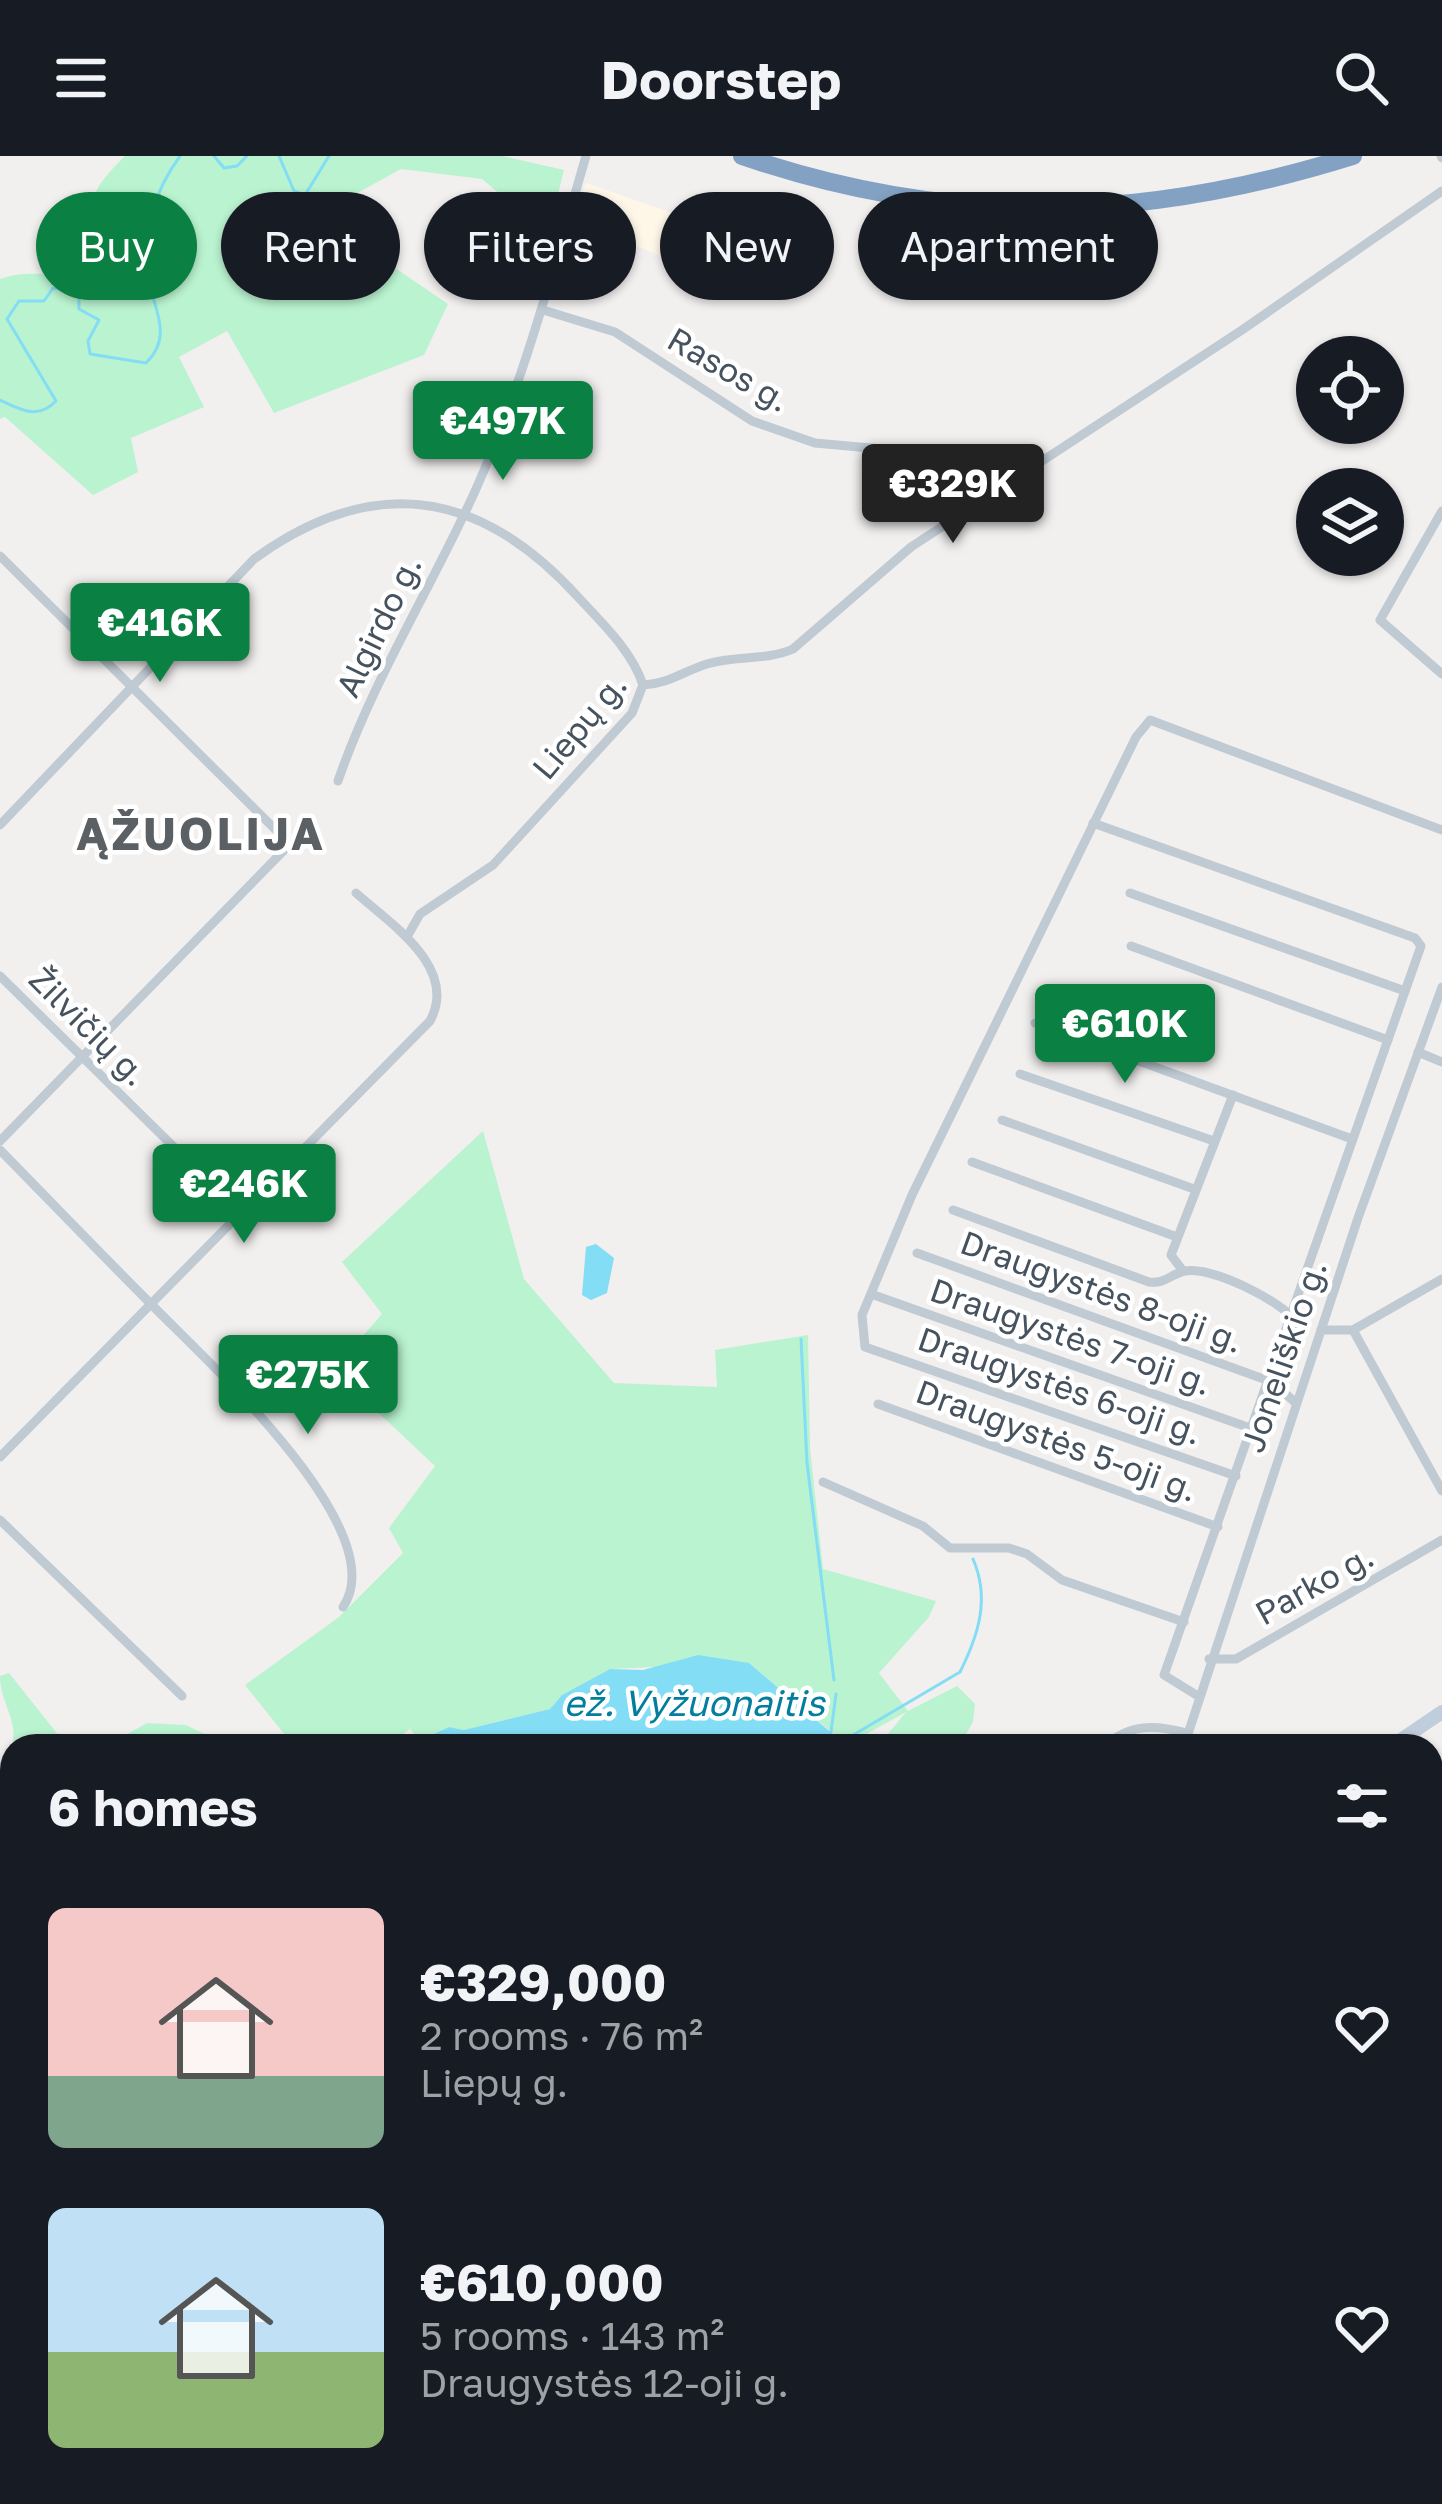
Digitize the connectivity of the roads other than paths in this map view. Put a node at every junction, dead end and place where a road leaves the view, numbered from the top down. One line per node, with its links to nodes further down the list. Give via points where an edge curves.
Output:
1 (586, 156): 5 (street, Algirdo g.)
2 (742, 156): 3 (highway, via 876,194 1039,212 1196,197)
3 (1353, 156)
4 (1442, 191): 6 (street, Liepų g.)
5 (542, 310): 6 (street, Rasos g., via 615,332 752,421 815,443); 8 (street, Algirdo g.)
6 (1040, 464): 11 (street, Liepų g., via 911,547 793,649 708,663)
7 (1442, 511): 10 (street, via 1380,620)
8 (464, 514): 11 (street, via 543,558 628,656); 12 (street, via 409,504 364,507 284,538 234,577); 13 (street, Algirdo g.)
9 (0, 556): 12 (street)
10 (1442, 674)
11 (643, 685): 19 (street, Liepų g., via 632,713 493,865 420,914)
12 (130, 687): 15 (street); 27 (street, via 290,844)
13 (338, 781)
14 (1094, 824): 16 (street, via 1150,720); 23 (street, via 1415,938 1421,946); 44 (street)
15 (0, 825)
16 (1442, 830)
17 (356, 892): 19 (street)
18 (1130, 893): 23 (street)
19 (407, 935): 39 (street, via 439,982 439,1001 422,1031)
20 (1131, 946): 25 (street)
21 (0, 976): 27 (street, Žilvičių g.)
22 (1442, 987): 26 (street, Joneliškio g.)
23 (1405, 991): 25 (street)
24 (1035, 1023): 30 (street)
25 (1388, 1040): 32 (street)
26 (1418, 1052): 28 (street); 47 (street, Joneliškio g.)
27 (82, 1057): 33 (street); 39 (street, Žilvičių g.)
28 (1442, 1062)
29 (1020, 1074): 34 (street)
30 (1233, 1095): 32 (street); 34 (street)
31 (1002, 1120): 37 (street)
32 (1352, 1139): 46 (street)
33 (0, 1141)
34 (1214, 1142): 37 (street)
35 (0, 1150): 45 (street)
36 (972, 1162): 40 (street)
37 (1194, 1189): 40 (street)
38 (953, 1210): 42 (street, via 1149,1282 1165,1284)
39 (243, 1215): 45 (street)
40 (1177, 1237): 42 (street, via 1171,1255)
41 (917, 1253): 49 (street, Draugystės 8-oji g.)
42 (1183, 1271): 46 (street, via 1263,1293)
43 (1442, 1279): 48 (street)
44 (871, 1294): 53 (street, Draugystės 7-oji g.); 55 (street, Draugystės 6-oji g., via 862,1315 865,1346)
45 (152, 1306): 54 (street); 61 (street, via 299,1462 348,1552 352,1585)
46 (1292, 1315): 49 (street); 50 (street, via 1299,1331)
47 (1321, 1330): 48 (street); 51 (street, Joneliškio g.)
48 (1353, 1330): 57 (street)
49 (1270, 1380): 50 (street); 53 (street)
50 (1280, 1389): 51 (street)
51 (1296, 1403): 63 (street, Joneliškio g.)
52 (878, 1404): 59 (street, Draugystės 5-oji g.)
53 (1252, 1429): 55 (street)
54 (0, 1457)
55 (1236, 1476): 59 (street)
56 (823, 1482): 62 (street, via 906,1517 950,1548 1009,1548 1061,1580)
57 (1442, 1491)
58 (0, 1520): 64 (street)
59 (1218, 1527): 62 (street)
60 (1442, 1540): 63 (street, Parko g., via 1236,1659)
61 (343, 1607)
62 (1184, 1622): 65 (street, via 1164,1675)
63 (1209, 1659): 65 (street, Joneliškio g.)
64 (182, 1696)
65 (1198, 1696): 67 (street, Joneliškio g.)
66 (1442, 1712): 69 (street)
67 (1187, 1733): 68 (street, via 1146,1726)
68 (1118, 1734)
69 (1410, 1734)

